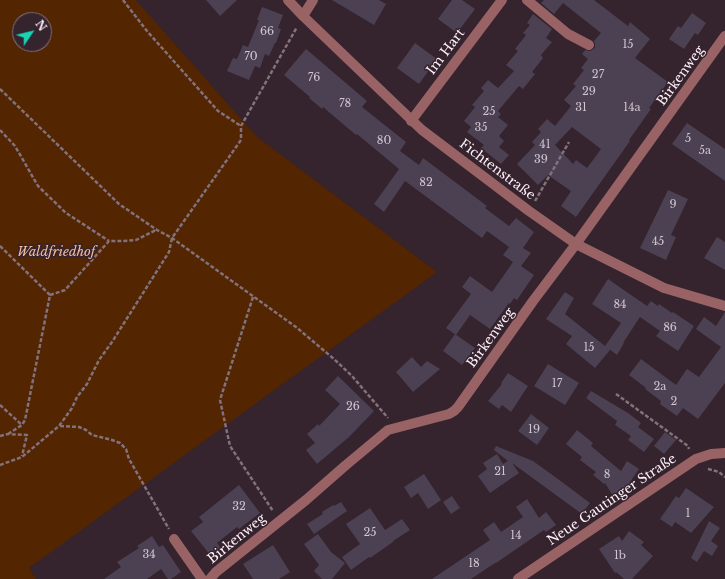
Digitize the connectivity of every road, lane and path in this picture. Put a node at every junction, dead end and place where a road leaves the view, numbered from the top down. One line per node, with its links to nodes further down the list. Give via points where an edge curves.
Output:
1 (123, 0): 11 (path, via 218,111)
2 (288, 0): 6 (street, Fichtenstraße)
3 (313, 0): 6 (street)
4 (502, 0): 10 (street, Im Hart)
5 (527, 0): 8 (street, via 568,34)
6 (303, 16): 10 (street, Fichtenstraße); 11 (path)
7 (725, 36): 18 (street, Birkenweg)
8 (589, 45)
9 (0, 89): 15 (path, via 119,204)
10 (411, 120): 14 (street, Fichtenstraße)
11 (241, 126): 16 (path, via 240,140)
12 (0, 130): 17 (path, via 15,146 38,186 66,213)
13 (569, 142): 14 (path)
14 (529, 211): 18 (street, Fichtenstraße)
15 (157, 230): 16 (path); 17 (path, via 136,240)
16 (172, 238): 21 (path); 26 (path, via 169,252)
17 (109, 241): 20 (path, via 65,290)
18 (576, 244): 22 (street, Fichtenstraße, via 664,288); 27 (street, Birkenweg, via 454,411)
19 (0, 246): 20 (path)
20 (50, 295): 25 (path)
21 (253, 297): 27 (path, via 296,327 334,359 352,376); 34 (path, via 220,400 230,446)
22 (725, 306)
23 (616, 394): 32 (path, via 688,446)
24 (0, 405): 25 (path)
25 (22, 425): 28 (path)
26 (59, 426): 31 (path); 35 (path, via 79,427 92,435 120,443 126,449 129,459)
27 (396, 428): 34 (street, Birkenweg, via 388,430)
28 (8, 434): 29 (path); 31 (path, via 27,435)
29 (0, 436)
30 (725, 453): 32 (street, Neue Gautinger Straße)
31 (22, 457): 33 (path)
32 (695, 460): 38 (street, Neue Gautinger Straße)
33 (0, 465)
34 (280, 521): 37 (street, Birkenweg)
35 (174, 539): 36 (street)
36 (202, 579)
37 (210, 579)
38 (518, 579)

